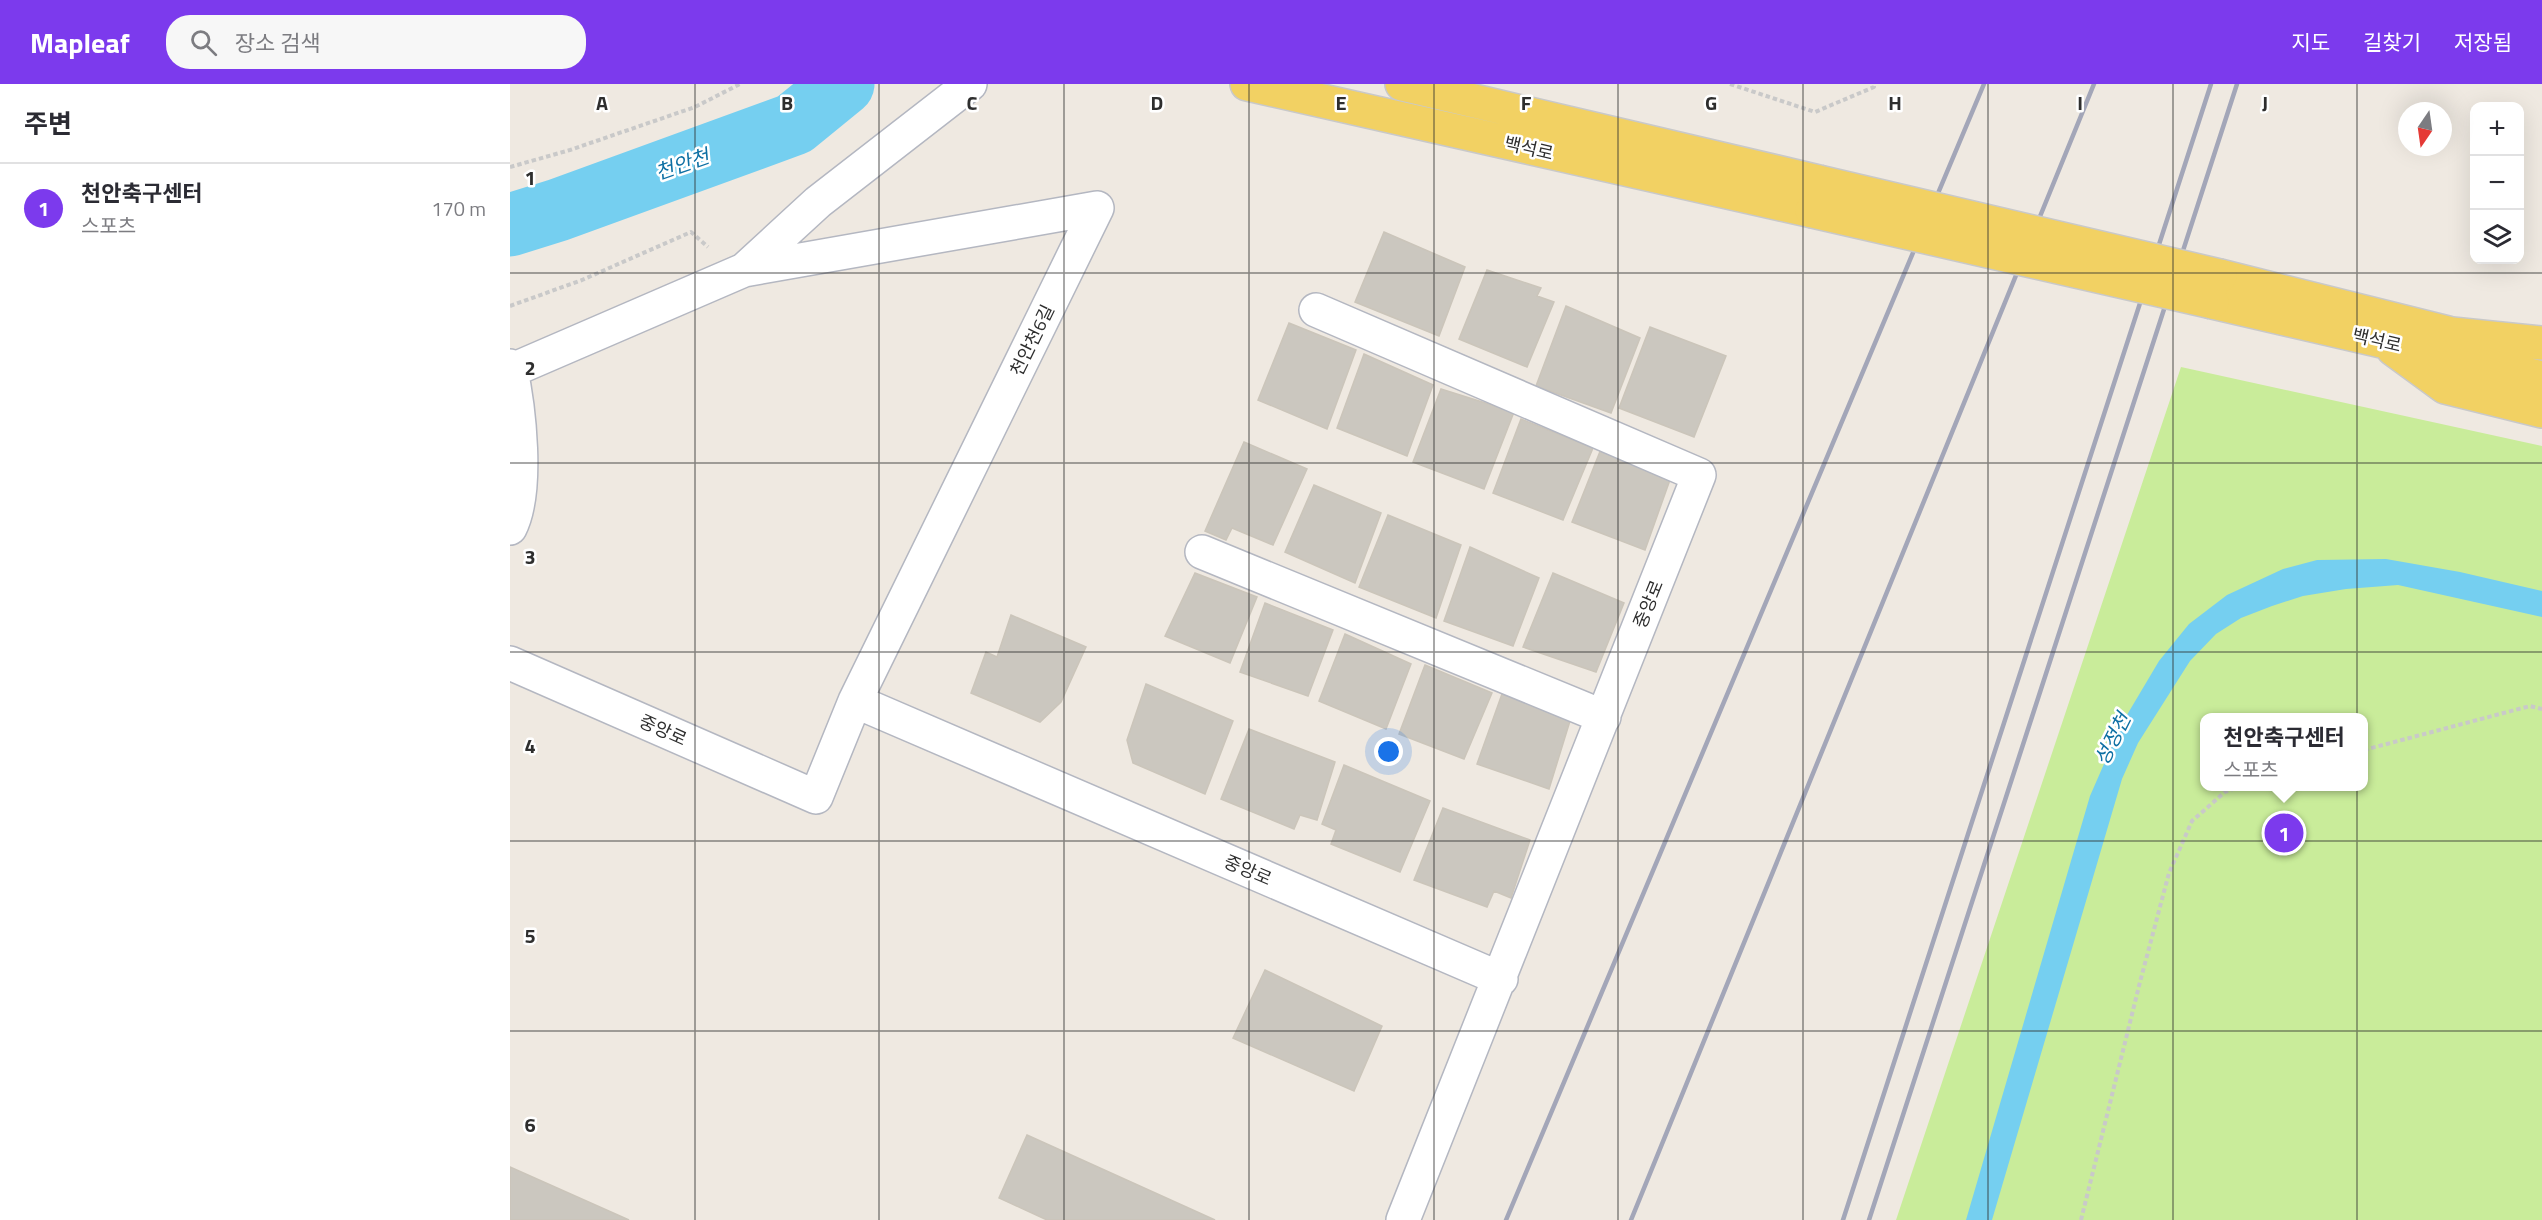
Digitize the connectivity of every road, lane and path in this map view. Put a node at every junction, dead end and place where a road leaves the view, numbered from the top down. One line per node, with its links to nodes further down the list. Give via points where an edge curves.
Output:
1 (740, 84): 8 (path, via 695,107)
2 (970, 84): 10 (street, 천안천6길, via 818,202)
3 (1247, 84): 9 (main road, 백석로)
4 (1402, 84): 7 (main road, 백석로)
5 (1730, 84): 6 (path, via 1815,112)
6 (1874, 84)
7 (1440, 90): 9 (main road, 백석로)
8 (510, 167)
9 (1815, 196): 11 (main road, bridge)
10 (744, 270): 12 (path, via 691,232 582,280); 18 (street, 천안천6길); 24 (street, 천안천6길, via 1097,208)
11 (2216, 289): 14 (main road, 백석로); 15 (main road, 백석로)
12 (510, 306)
13 (1316, 310): 26 (street, 중앙로, via 1700,475)
14 (2452, 334): 16 (main road); 17 (main road, 백석로)
15 (2382, 341): 19 (main road, 백석로); 20 (main road, via 2445,387)
16 (2542, 343)
17 (2542, 354)
18 (510, 369): 21 (street, via 522,457 517,513)
19 (2542, 378)
20 (2542, 411)
21 (510, 528)
22 (1202, 552): 26 (street)
23 (510, 663): 29 (street, 중앙로)
24 (855, 701): 29 (street, 천안천6길); 30 (street, 중앙로)
25 (2542, 709): 27 (path, via 2530,706)
26 (1604, 717): 30 (street)
27 (2368, 749)
28 (2228, 791): 32 (path, via 2192,821 2169,873)
29 (816, 797)
30 (1501, 979): 31 (street)
31 (1403, 1220)
32 (2081, 1220)

